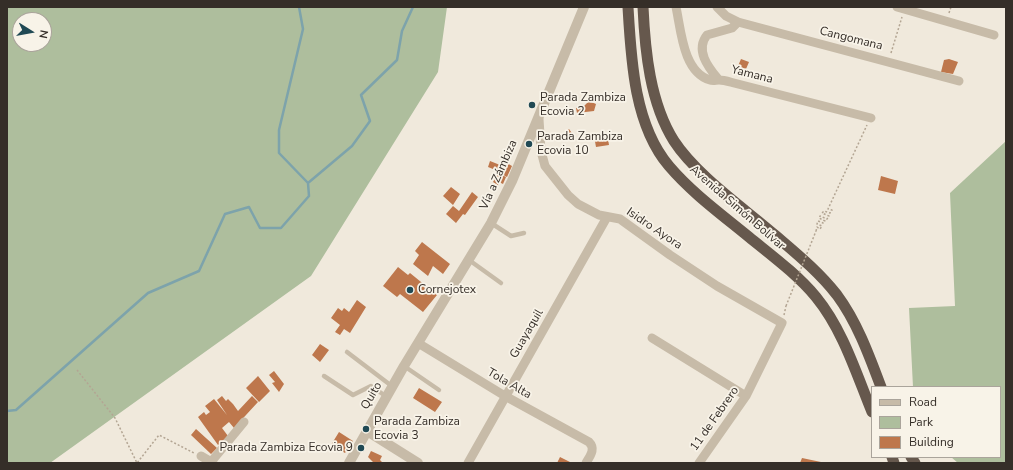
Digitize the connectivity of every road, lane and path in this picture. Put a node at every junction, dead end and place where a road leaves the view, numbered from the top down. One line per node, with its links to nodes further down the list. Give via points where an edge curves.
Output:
1 (584, 7): 12 (street, Vía a Zámbiza)
2 (628, 7): 33 (highway, Avenida Simón Bolívar, via 631,53 639,103 649,132 668,165 693,191 780,262 815,296 839,333)
3 (643, 7): 27 (highway, Avenida Simón Bolívar, via 650,72 664,121 675,142 694,166 814,268 836,295 863,340)
4 (676, 7): 10 (street, Yamana, via 688,58 693,68 706,78)
5 (717, 7): 7 (street, via 726,16)
6 (901, 8): 8 (street); 9 (path)
7 (738, 22): 9 (street, Cangomana); 10 (street, via 732,28 707,35 702,43 702,53 707,65)
8 (994, 35)
9 (888, 61): 11 (street, Cangomana)
10 (718, 80): 13 (street, Yamana)
11 (959, 80)
12 (539, 114): 14 (street, Isidro Ayora, via 540,146 546,166 568,196 578,204); 15 (street, Vía a Zámbiza, via 512,181)
13 (871, 118): 19 (path, bridge, via 828,209 832,210 830,213 822,213 829,216 827,219 820,216 819,218 825,221 818,221 817,224 822,226 820,229 817,228)
14 (607, 217): 20 (street, Isidro Ayora, via 620,219 717,286); 30 (street, Guayaquil)
15 (491, 223): 16 (lane, via 511,236); 17 (street, Vía a Zámbiza)
16 (524, 233)
17 (469, 260): 18 (lane); 22 (street, Vía a Zámbiza)
18 (500, 283)
19 (786, 306)
20 (782, 323): 31 (street, 11 de Febrero)
21 (652, 338): 31 (street)
22 (418, 343): 24 (street, Quito); 30 (street, Tola Alta)
23 (347, 352): 28 (lane)
24 (404, 366): 28 (street, Quito); 29 (lane)
25 (77, 370): 36 (path, via 115,418 137,463 159,435)
26 (324, 376): 32 (lane, via 352,395 371,386)
27 (881, 386)
28 (393, 387): 32 (street, Quito)
29 (439, 390)
30 (505, 396): 40 (street, Guayaquil); 41 (street, Tola Alta, via 589,442 592,451)
31 (746, 396): 42 (street, 11 de Febrero)
32 (387, 397): 35 (street, Quito)
33 (871, 410)
34 (244, 422): 37 (street)
35 (368, 431): 38 (street, Quito); 39 (street)
36 (201, 456): 37 (street)
37 (212, 462)
38 (350, 463)
39 (418, 463)
40 (468, 463)
41 (586, 463)
42 (699, 463)

